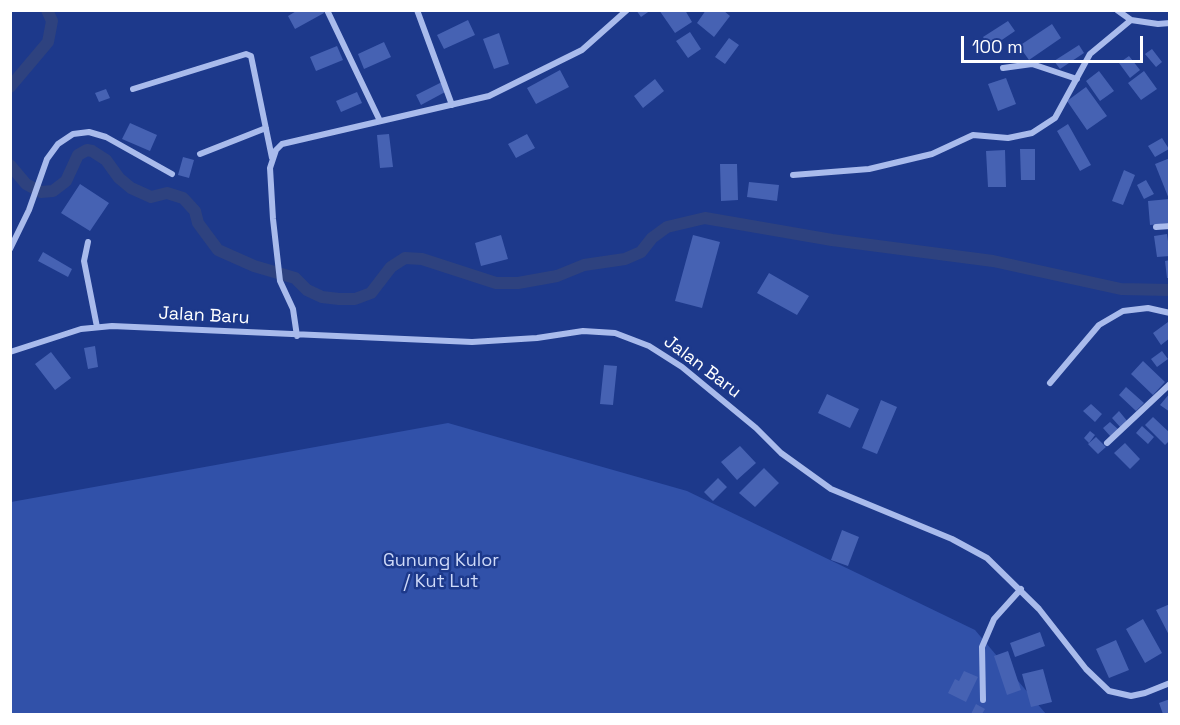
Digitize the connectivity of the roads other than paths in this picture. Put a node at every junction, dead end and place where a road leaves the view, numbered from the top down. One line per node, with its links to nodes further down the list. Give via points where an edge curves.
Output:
1 (327, 10): 11 (street)
2 (417, 10): 10 (street)
3 (627, 10): 10 (street, via 582,50 489,96)
4 (1117, 10): 5 (street)
5 (1131, 20): 6 (street); 8 (street, via 1090,54)
6 (1170, 23)
7 (1003, 68): 8 (street, via 1032,64)
8 (1077, 80): 16 (street, via 1055,118 1021,137 974,135 932,154 869,169)
9 (133, 89): 12 (street, via 246,54 251,56)
10 (452, 105): 11 (street)
11 (380, 121): 14 (street, via 282,144)
12 (266, 128): 13 (street); 14 (street)
13 (200, 154)
14 (272, 159): 23 (street, via 280,280 293,309)
15 (172, 174): 20 (street, via 106,137 89,132 73,134 58,144 47,159)
16 (793, 175)
17 (1170, 226): 18 (street)
18 (1156, 227)
19 (88, 242): 22 (street, via 84,261)
20 (10, 249)
21 (1170, 313): 25 (street, via 1148,308 1123,311 1099,325)
22 (97, 327): 23 (street, Jalan Baru); 24 (street, Jalan Baru)
23 (297, 336): 28 (street, Jalan Baru, via 472,342 583,331 630,338 682,367 816,480 849,498 952,539 987,558)
24 (10, 352)
25 (1050, 383)
26 (1170, 384): 27 (street)
27 (1107, 443)
28 (1021, 589): 29 (street, Jalan Baru, via 1086,669 1109,691 1131,696); 30 (street, via 994,619 982,647)
29 (1170, 682)
30 (983, 700)

